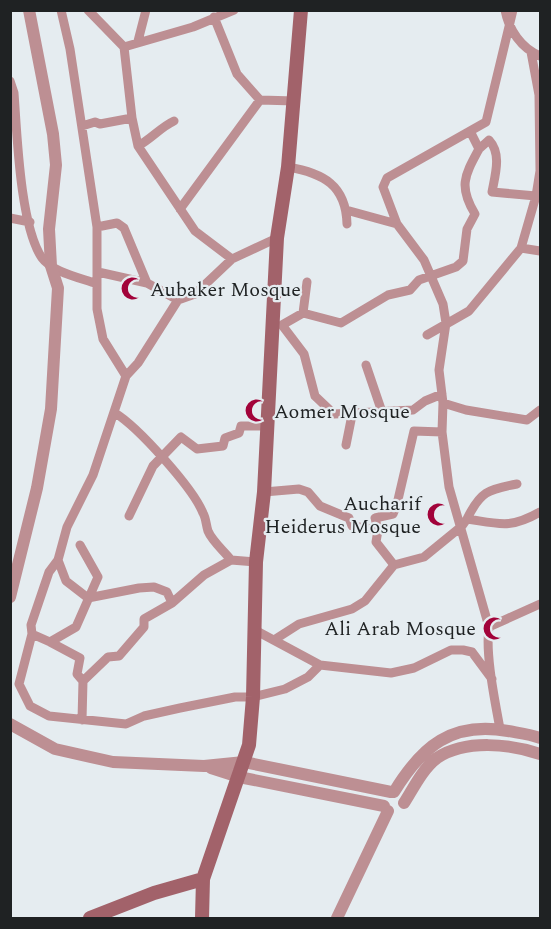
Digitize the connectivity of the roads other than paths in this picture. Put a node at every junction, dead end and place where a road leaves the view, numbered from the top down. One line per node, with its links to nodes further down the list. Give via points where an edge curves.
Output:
1 (28, 10): 37 (street, via 56,155 49,229)
2 (61, 10): 19 (street)
3 (88, 10): 12 (street)
4 (146, 10): 11 (street)
5 (234, 10): 9 (street)
6 (301, 10): 16 (main road)
7 (505, 10): 10 (street)
8 (513, 10): 10 (street)
9 (214, 16): 11 (street, via 154,40); 15 (street, via 237,74)
10 (508, 28): 13 (street); 21 (street, via 486,122)
11 (138, 41): 12 (street)
12 (124, 47): 17 (street)
13 (536, 54): 25 (street, via 540,171)
14 (10, 81): 20 (street)
15 (260, 100): 16 (street); 26 (street)
16 (295, 101): 24 (main road)
17 (132, 118): 19 (street); 22 (street)
18 (174, 121): 22 (street)
19 (82, 126): 32 (street)
20 (14, 131): 29 (street)
21 (471, 133): 23 (street); 31 (street, via 387,178 383,187)
22 (138, 146): 26 (street)
23 (478, 148): 25 (street, via 489,140 495,147 497,166 492,192); 39 (street, via 465,173 466,195 475,214 467,229 463,261)
24 (288, 167): 27 (street, via 323,177 338,191); 33 (main road)
25 (536, 196): 34 (street)
26 (180, 209): 36 (street, via 195,231)
27 (346, 210): 30 (street); 31 (street)
28 (10, 218): 29 (street)
29 (30, 222): 37 (street, via 43,258)
30 (347, 224)
31 (397, 224): 39 (street, via 424,260)
32 (97, 227): 38 (street); 41 (street, via 117,223 124,228)
33 (277, 238): 36 (street); 55 (main road)
34 (521, 248): 35 (street); 45 (street, via 469,311)
35 (540, 251)
36 (232, 259): 43 (street, via 195,294)
37 (51, 266): 42 (street); 71 (street, via 58,288 51,409 37,488)
38 (98, 272): 41 (street); 42 (street)
39 (430, 275): 44 (street, via 410,290 388,296 341,323); 45 (street, via 439,291)
40 (308, 282): 44 (street)
41 (147, 283): 43 (street)
42 (97, 284): 48 (street, via 103,339)
43 (178, 300): 48 (street)
44 (303, 313): 54 (street, via 282,325 304,354 315,396 334,414)
45 (446, 323): 46 (street); 49 (street, via 439,370)
46 (427, 335)
47 (366, 365): 52 (street)
48 (126, 376): 53 (street)
49 (442, 398): 50 (street, via 424,401); 51 (street, via 466,410 527,420); 57 (street)
50 (413, 410): 52 (street); 56 (street)
51 (540, 410)
52 (382, 412): 54 (street)
53 (115, 413): 59 (street); 67 (street, via 93,475 67,527)
54 (352, 415): 58 (street)
55 (268, 426): 59 (street, via 242,426 239,433 225,438 223,446 197,449 181,437); 61 (main road)
56 (414, 431): 57 (street); 65 (street, via 397,504 393,514 375,518)
57 (442, 432): 64 (street, via 449,487)
58 (346, 445)
59 (163, 458): 63 (street, via 153,466); 68 (street, via 195,498 209,533)
60 (516, 484): 64 (street, via 492,489 476,500)
61 (264, 492): 65 (street, via 308,492 320,506 349,518 352,526); 69 (main road)
62 (540, 512): 64 (street, via 520,523)
63 (129, 516)
64 (464, 523): 70 (street, via 424,556); 75 (street)
65 (378, 530): 70 (street, via 376,542)
66 (80, 545): 72 (street, via 98,577)
67 (58, 560): 72 (street, via 66,581); 77 (street, via 49,572 31,626)
68 (231, 560): 69 (street); 73 (street, via 204,575)
69 (256, 562): 76 (main road)
70 (394, 565): 78 (street, via 365,601 352,609 299,624)
71 (10, 597)
72 (88, 598): 73 (street, via 154,587 167,592); 79 (street, via 76,627)
73 (172, 603): 82 (street, via 144,620 144,627 119,656 108,657)
74 (540, 604): 75 (street)
75 (489, 627): 81 (street)
76 (253, 629): 78 (street); 83 (main road)
77 (32, 634): 79 (street); 84 (street, via 19,684 30,706 50,716)
78 (274, 640): 80 (street)
79 (50, 642): 82 (street, via 80,658 77,674)
80 (320, 665): 81 (street, via 391,673 414,668 451,650 463,650 472,652); 83 (street, via 308,677 285,689)
81 (492, 680): 86 (street)
82 (83, 681): 84 (street)
83 (254, 697): 84 (street, via 180,708 126,724); 91 (main road)
84 (82, 720)
85 (10, 724): 92 (street, via 55,749 114,762)
86 (500, 729): 87 (street); 88 (street, via 464,730)
87 (538, 737): 89 (street)
88 (436, 742): 90 (street); 96 (street, via 417,757)
89 (536, 753): 90 (street, via 486,746)
90 (446, 755): 97 (street, via 426,770)
91 (244, 762): 92 (street); 93 (main road); 94 (street)
92 (204, 765): 93 (street)
93 (239, 777): 95 (street); 99 (main road)
94 (322, 777): 95 (street); 96 (street)
95 (317, 792): 98 (street)
96 (393, 792): 97 (street, via 402,796); 98 (street, via 385,796)
97 (404, 803): 98 (street, via 398,811)
98 (386, 808): 102 (street)
99 (203, 879): 100 (main road); 101 (main road)
100 (90, 918)
101 (202, 918)
102 (337, 918)

